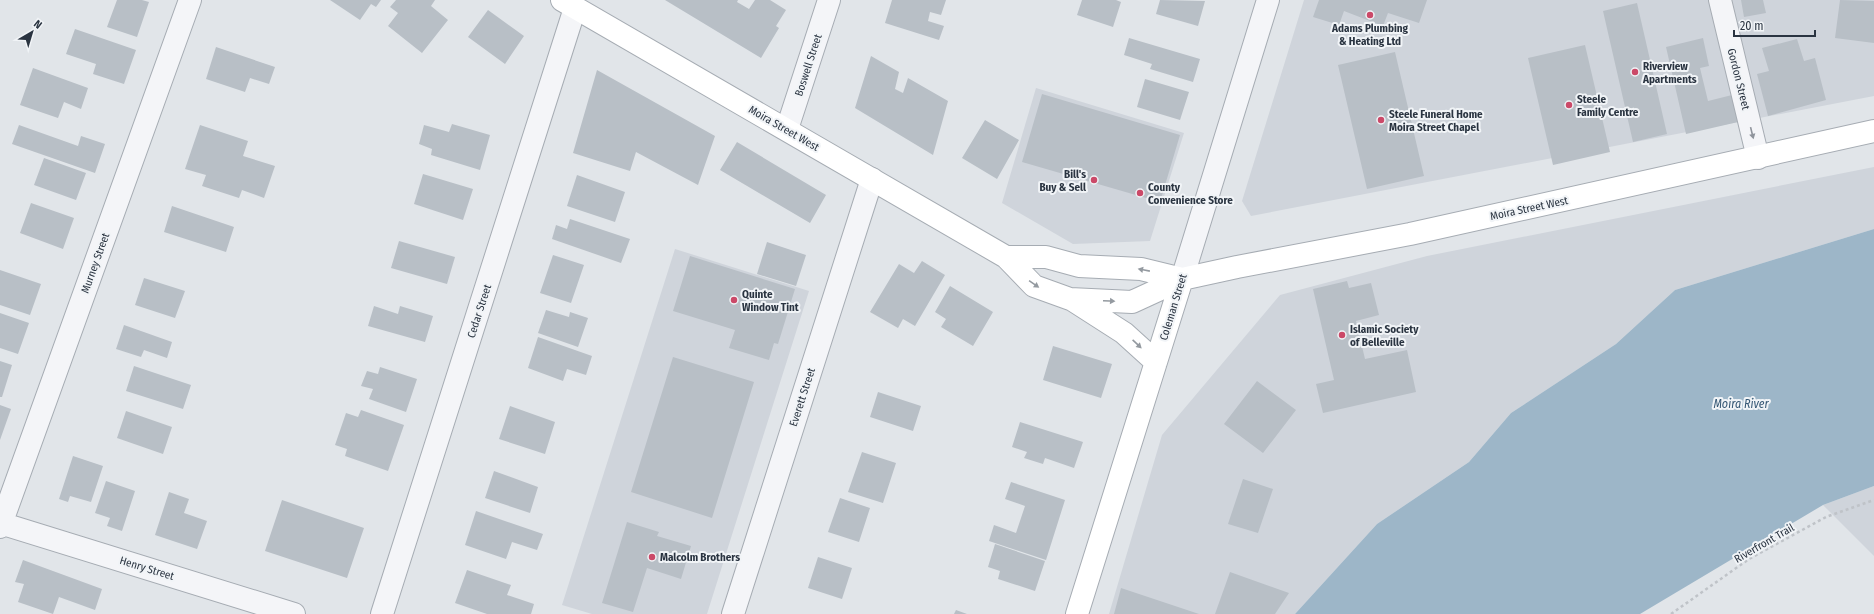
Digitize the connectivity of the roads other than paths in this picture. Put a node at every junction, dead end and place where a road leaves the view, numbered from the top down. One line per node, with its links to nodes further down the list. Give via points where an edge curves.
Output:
1 (190, 0): 14 (street, Murney Street)
2 (829, 0): 6 (street, Boswell Street)
3 (1268, 0): 11 (street, Coleman Street)
4 (1720, 0): 8 (street, Gordon Street, one-way to 8)
5 (568, 4): 6 (main road, Moira Street West); 16 (street, Cedar Street)
6 (787, 129): 9 (main road, Moira Street West)
7 (1874, 131): 8 (main road, Moira Street West)
8 (1758, 158): 11 (main road, Moira Street West, via 1410,234)
9 (872, 179): 10 (main road, Moira Street West); 17 (street, Everett Street)
10 (1006, 257): 11 (main road, Moira Street West, one-way to 10, via 1141,269 1079,266 1046,257); 12 (main road, Moira Street West, one-way to 12, via 1034,286)
11 (1182, 279): 12 (main road, Moira Street West, one-way to 11, via 1132,302); 13 (main road, Coleman Street)
12 (1070, 298): 13 (main road, one-way to 13, via 1124,332)
13 (1156, 362): 18 (main road, Coleman Street)
14 (0, 524): 15 (street, Henry Street)
15 (294, 614)
16 (382, 614)
17 (732, 614)
18 (1077, 614)

